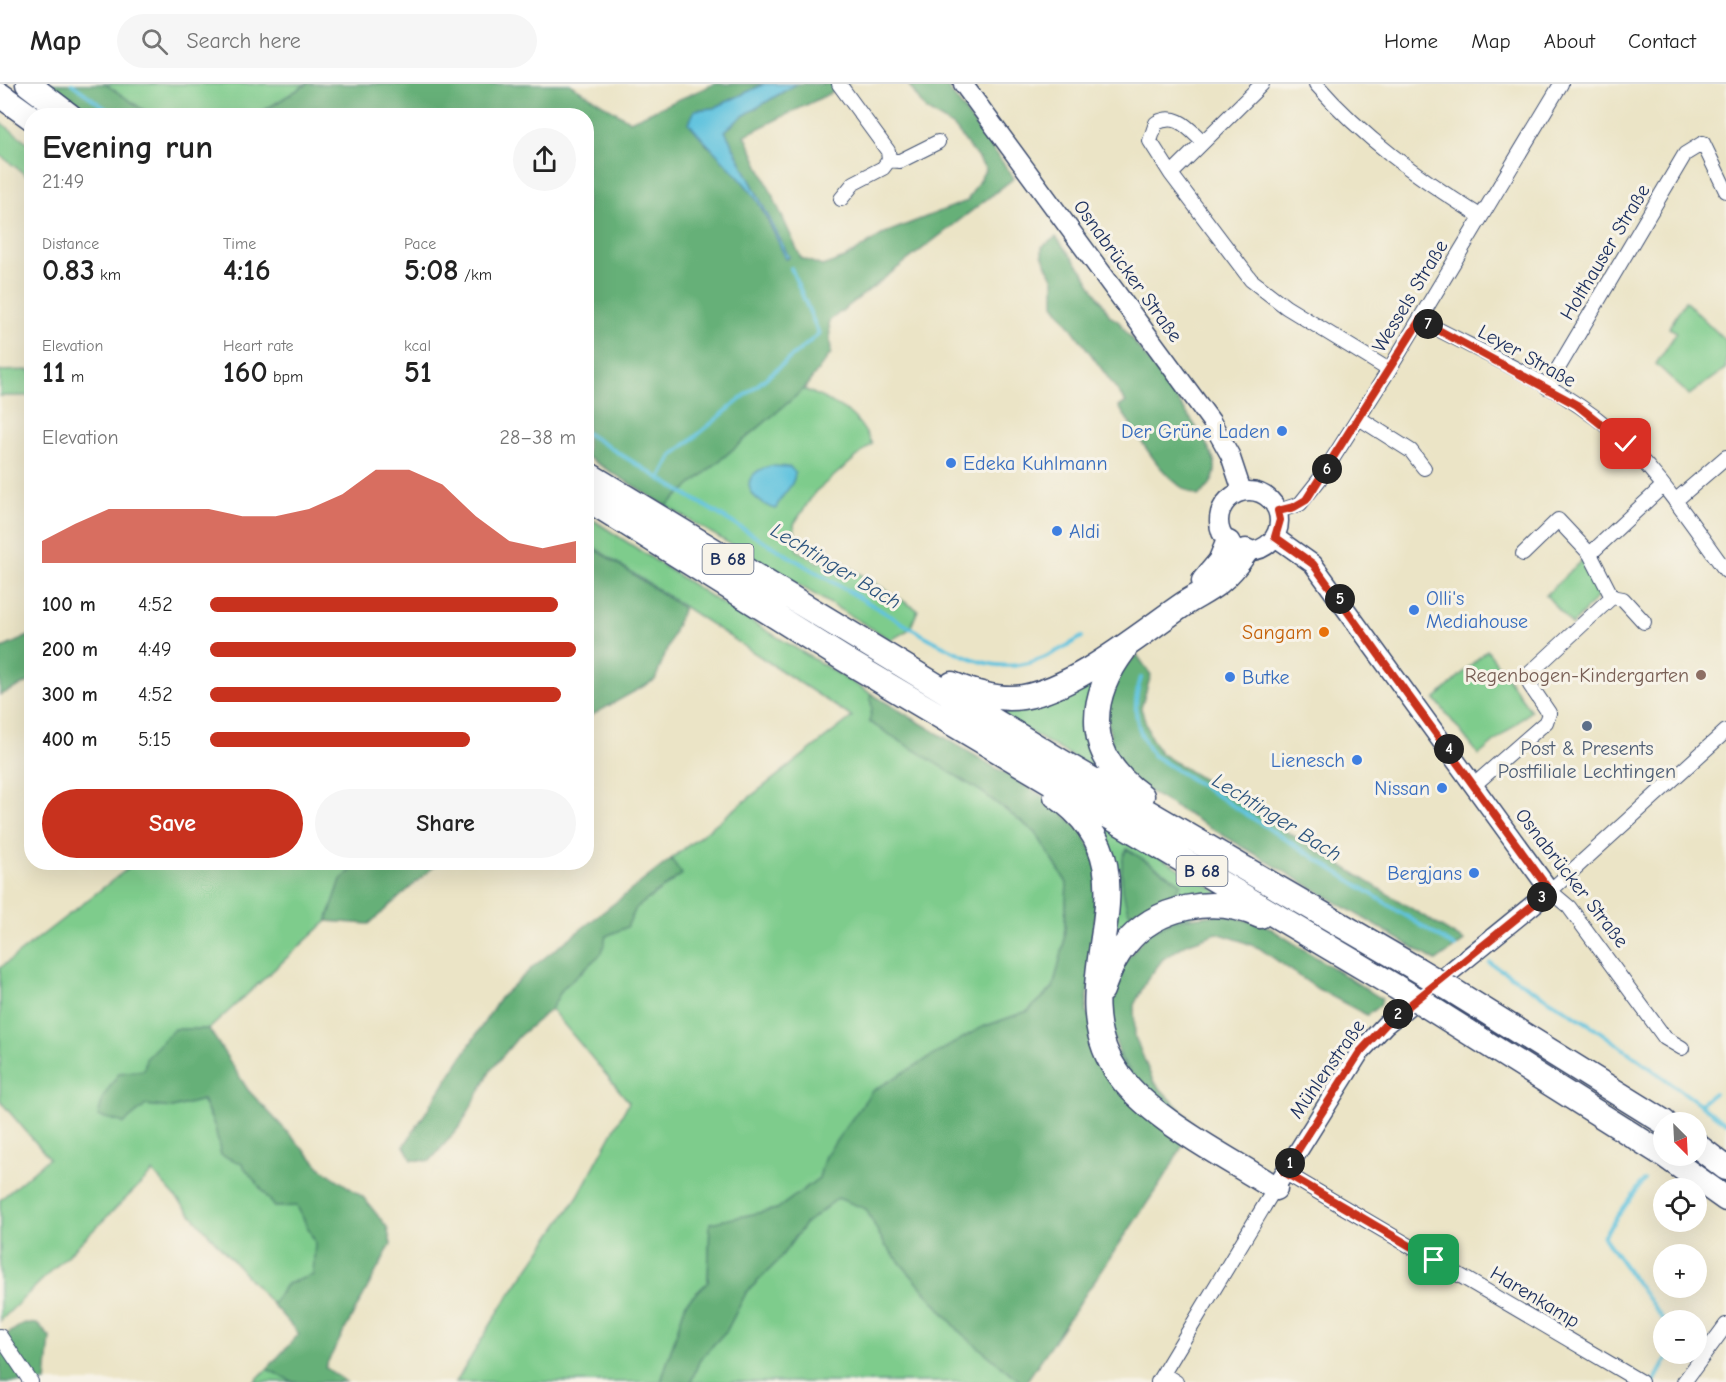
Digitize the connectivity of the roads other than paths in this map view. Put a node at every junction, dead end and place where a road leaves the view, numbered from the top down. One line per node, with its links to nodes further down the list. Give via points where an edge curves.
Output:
1 (28, 84): 8 (highway)
2 (839, 84): 12 (street, via 888,151)
3 (963, 84): 25 (street, Osnabrücker Straße, via 1211,421 1230,455)
4 (1262, 84): 11 (street)
5 (1316, 84): 16 (street, via 1392,157)
6 (1561, 84): 16 (street, Wessels Straße)
7 (0, 95): 9 (highway)
8 (60, 108)
9 (24, 112)
10 (938, 142): 12 (street, via 900,161)
11 (1203, 142): 13 (street); 13 (street, via 1174,118 1156,123 1150,141)
12 (889, 160): 15 (street, via 883,168 854,183)
13 (1171, 174): 18 (street, via 1251,280)
14 (1726, 191): 19 (street, Holthauser Straße, via 1702,143 1685,154)
15 (841, 199)
16 (1480, 216): 17 (street, Wessels Straße)
17 (1420, 320): 18 (street, Wessels Straße); 19 (street, Leyer Straße)
18 (1389, 370): 20 (street, Wessels Straße)
19 (1547, 387): 24 (street, Leyer Straße, via 1611,430)
20 (1359, 418): 22 (street, via 1411,451); 28 (street, Wessels Straße, via 1306,500)
21 (1726, 456): 26 (street)
22 (1424, 468)
23 (594, 478): 36 (highway, B 68)
24 (1663, 486): 26 (street, Leyer Straße); 32 (street)
25 (1242, 491): 28 (street, via 1260,492); 30 (street, via 1226,500 1219,516 1220,531)
26 (1675, 501): 33 (street, Leyer Straße)
27 (594, 503): 39 (highway, B 68, via 844,659)
28 (1278, 511): 29 (street, via 1280,520)
29 (1275, 537): 30 (street, via 1263,548); 40 (street, Osnabrücker Straße, via 1313,564)
30 (1237, 547): 37 (highway, via 1186,603)
31 (1522, 554): 32 (street, via 1558,520)
32 (1590, 554): 34 (street)
33 (1726, 571)
34 (1612, 597): 35 (street, via 1623,599); 40 (street, via 1529,674 1530,685 1549,713 1546,722)
35 (1644, 622)
36 (870, 645): 37 (highway, via 886,645 952,684 999,698 1023,697 1048,689); 41 (highway, B 68)
37 (1128, 645): 41 (highway, via 1102,687 1096,723 1099,737 1121,780 1157,806)
38 (1726, 731): 42 (street)
39 (1011, 757): 43 (highway, B 68); 44 (highway, via 1023,773 1067,804 1101,847 1109,887 1097,967)
40 (1474, 784): 42 (street, Osnabrücker Straße)
41 (1168, 823): 46 (highway, B 68, bridge, via 1455,992)
42 (1550, 891): 45 (street, Osnabrücker Straße, via 1569,907 1665,1038); 53 (street, Mühlenstraße, via 1385,1025 1360,1052)
43 (1395, 986): 44 (highway, via 1381,986 1277,924 1246,910 1211,904 1167,914 1144,927 1126,943 1112,965); 48 (highway, B 68, bridge)
44 (1098, 1000): 53 (highway, via 1102,1039 1114,1069 1125,1083 1154,1110)
45 (1682, 1048)
46 (1653, 1115)
47 (1707, 1146): 50 (highway)
48 (1653, 1148)
49 (1707, 1153): 52 (highway)
50 (1726, 1157)
51 (1680, 1166): 54 (highway, B 68)
52 (1726, 1168)
53 (1280, 1180): 57 (street, Mühlenstraße); 60 (street, Harenkamp)
54 (1726, 1199)
55 (1726, 1325): 61 (street)
56 (0, 1336): 58 (street)
57 (1160, 1378): 59 (street)
58 (31, 1382)
59 (1176, 1382)
60 (1641, 1382)
61 (1684, 1382)

